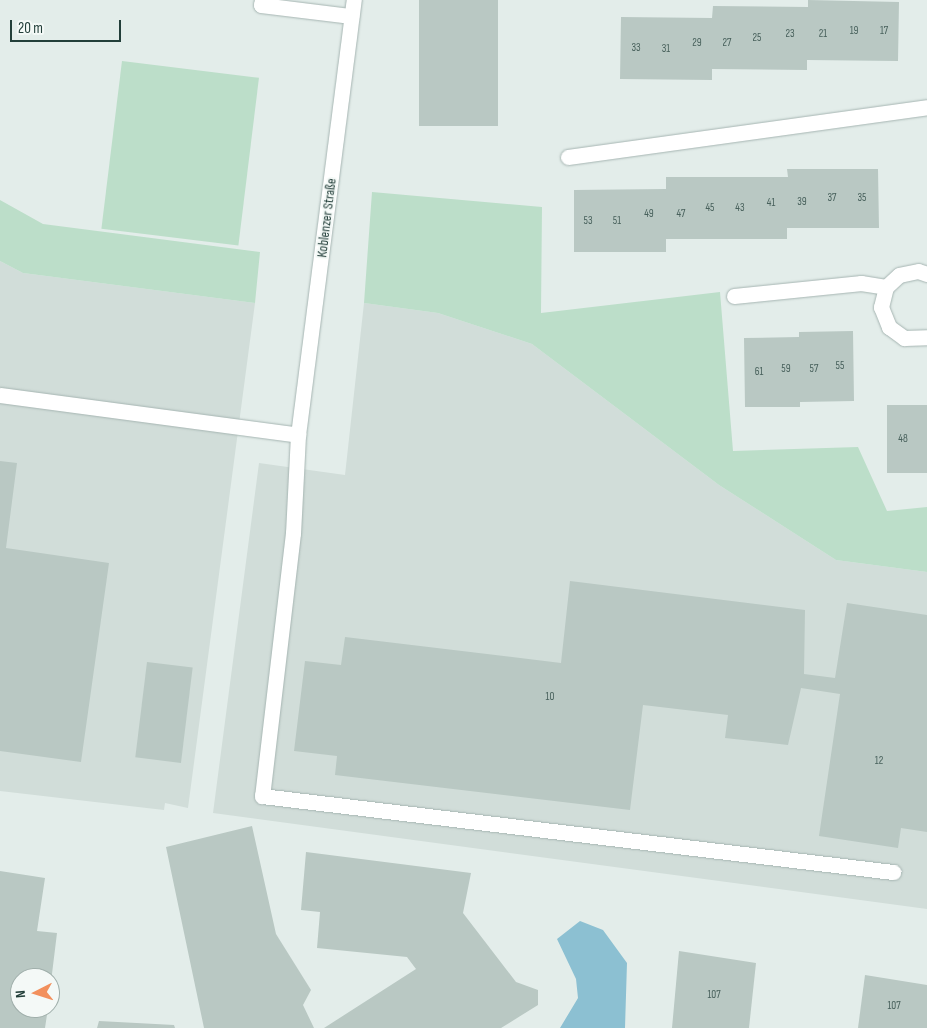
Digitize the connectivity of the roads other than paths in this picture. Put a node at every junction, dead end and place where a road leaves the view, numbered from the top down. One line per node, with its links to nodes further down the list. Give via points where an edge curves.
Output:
1 (262, 0): 3 (street, via 261,5)
2 (354, 0): 3 (street, Koblenzer Straße)
3 (352, 16): 11 (street, Koblenzer Straße)
4 (927, 107): 5 (street)
5 (568, 157)
6 (927, 274): 7 (street, via 918,271 899,274)
7 (886, 287): 8 (street, via 861,284); 9 (street, via 881,307 888,327 904,338)
8 (734, 296)
9 (927, 337)
10 (0, 395): 11 (street)
11 (298, 435): 12 (street, Koblenzer Straße, via 293,533 262,796)
12 (893, 872)

